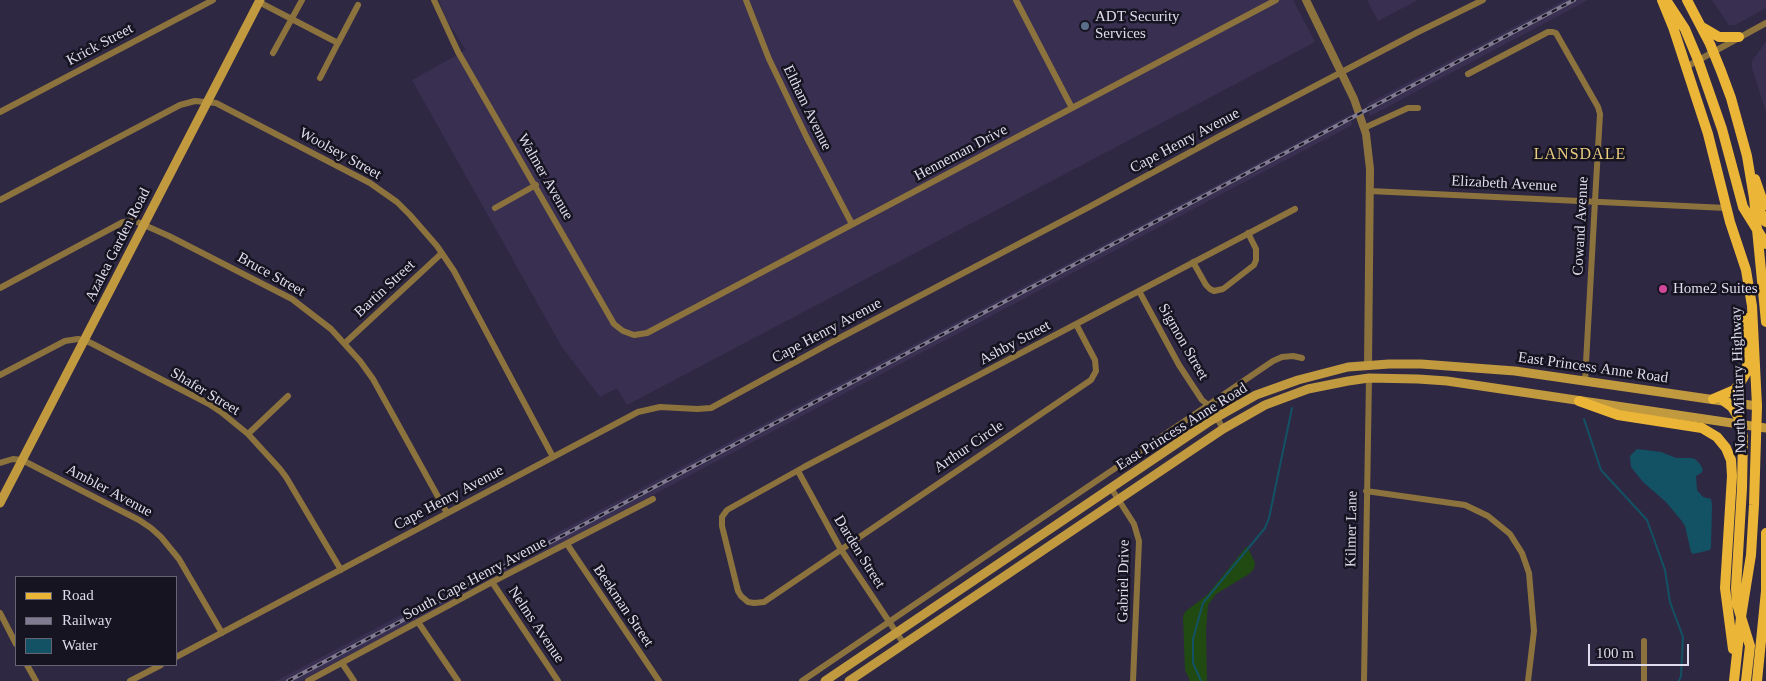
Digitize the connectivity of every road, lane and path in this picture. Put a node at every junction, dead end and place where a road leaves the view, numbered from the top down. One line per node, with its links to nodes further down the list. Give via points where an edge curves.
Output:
1 (212, 0): 28 (street, Krick Street)
2 (302, 0): 13 (street)
3 (434, 0): 31 (street, Walmer Avenue, via 458,52)
4 (746, 0): 43 (street, Eltham Avenue, via 769,59)
5 (1016, 0): 26 (street)
6 (1276, 0): 26 (street, Henneman Drive)
7 (1306, 0): 22 (street, Kilmer Lane)
8 (1483, 0): 22 (street, Cape Henry Avenue)
9 (1664, 0): 20 (main road, via 1685,29); 21 (main road, North Military Highway)
10 (1687, 0): 15 (main road, North Military Highway)
11 (259, 1): 13 (street); 25 (main road, Azalea Garden Road)
12 (358, 5): 17 (street)
13 (291, 20): 17 (street); 19 (street)
14 (1766, 23): 16 (street)
15 (1702, 26): 16 (main road, via 1719,37); 18 (main road, North Military Highway)
16 (1738, 37): 18 (street)
17 (338, 43): 24 (street)
18 (1713, 52): 20 (street); 30 (main road, North Military Highway, via 1731,98)
19 (273, 53)
20 (1698, 60): 21 (street); 36 (main road, via 1722,129)
21 (1686, 67): 38 (main road, North Military Highway, via 1708,134)
22 (1341, 72): 29 (street, Kilmer Lane); 71 (street, Cape Henry Avenue, via 711,408 647,409)
23 (1468, 74): 34 (street, Cowand Avenue, via 1548,32 1556,34 1596,99 1600,114)
24 (320, 78)
25 (208, 101): 33 (street, Woolsey Street, via 180,105); 42 (main road, Azalea Garden Road); 47 (street, Woolsey Street, via 299,145 377,188 410,214)
26 (1072, 108): 43 (street, Henneman Drive)
27 (1418, 108): 29 (street, via 1408,108)
28 (0, 112)
29 (1364, 128): 32 (street, Kilmer Lane)
30 (1750, 168): 35 (main road); 40 (main road, North Military Highway, via 1754,198)
31 (536, 185): 37 (street); 53 (street, Walmer Avenue, via 614,324 623,332 634,335)
32 (1370, 190): 34 (street, Elizabeth Avenue); 57 (street, Kilmer Lane)
33 (0, 200)
34 (1596, 201): 38 (street, Elizabeth Avenue); 59 (street, Cowand Avenue)
35 (1766, 206)
36 (1743, 207): 40 (main road); 44 (main road)
37 (495, 208)
38 (1726, 208): 41 (main road, North Military Highway)
39 (1295, 209): 45 (street, Ashby Street)
40 (1763, 220): 44 (main road, North Military Highway)
41 (1730, 222): 61 (main road, via 1746,307 1748,366 1744,379 1734,390); 65 (main road, North Military Highway, via 1750,291)
42 (144, 224): 49 (street, Bruce Street, via 123,222); 54 (main road, Azalea Garden Road); 55 (street, Bruce Street, via 292,299 319,318)
43 (852, 224): 53 (street, Henneman Drive)
44 (1757, 231): 46 (main road); 51 (main road, North Military Highway)
45 (1248, 233): 48 (street, Ashby Street); 48 (street, via 1256,249 1254,265 1223,289 1210,289)
46 (1766, 244)
47 (442, 253): 55 (street, Bartin Street); 71 (street, Woolsey Street)
48 (1193, 262): 50 (street, Ashby Street)
49 (0, 288)
50 (1139, 291): 52 (street, Ashby Street); 64 (street, Sigmon Street, via 1179,364 1202,400)
51 (1766, 322)
52 (1076, 324): 74 (street, Ashby Street); 83 (street, Arthur Circle, via 1095,360 1096,371 1091,380)
53 (657, 327)
54 (84, 340): 58 (street, via 65,341); 70 (street, Shafer Street, via 209,404); 72 (main road, Azalea Garden Road)
55 (345, 343): 80 (street, Bruce Street, via 384,398)
56 (1302, 358): 64 (street, via 1282,357 1273,361)
57 (1368, 372): 59 (main road, East Princess Anne Road, via 1389,364 1494,368); 62 (main road, East Princess Anne Road, via 1391,378 1447,381); 66 (main road, East Princess Anne Road, via 1348,367 1298,380 1276,387); 69 (main road, East Princess Anne Road, via 1290,395); 76 (street, Kilmer Lane)
58 (0, 375)
59 (1585, 381): 61 (main road, East Princess Anne Road)
60 (288, 396): 70 (street)
61 (1713, 399): 63 (main road, East Princess Anne Road)
62 (1579, 401): 67 (main road, East Princess Anne Road); 98 (main road, via 1618,415 1702,428 1717,437 1726,448 1732,476 1725,588)
63 (1724, 401): 65 (main road, East Princess Anne Road); 67 (main road, via 1736,412)
64 (1208, 404): 66 (street, Sigmon Street); 90 (street)
65 (1761, 407): 68 (main road, North Military Highway)
66 (1216, 417): 69 (street, Sigmon Street); 75 (main road, East Princess Anne Road)
67 (1741, 424): 68 (main road, East Princess Anne Road); 88 (main road, via 1742,488 1736,588)
68 (1761, 427): 88 (main road, North Military Highway, via 1751,555)
69 (1223, 429): 78 (main road, East Princess Anne Road)
70 (248, 434): 84 (street, Shafer Street, via 286,477)
71 (553, 457): 80 (street, Cape Henry Avenue)
72 (22, 460): 73 (street, via 13,458); 79 (main road, Azalea Garden Road); 91 (street, Ambler Avenue, via 139,520 161,537 179,559)
73 (0, 463)
74 (798, 471): 83 (street, Darden Street); 85 (street, Ashby Street, via 727,510 721,522 738,590 748,602 764,602)
75 (1110, 488): 78 (street, Gabriel Drive); 92 (main road, East Princess Anne Road)
76 (1366, 491): 113 (street, Kilmer Lane); 114 (street, via 1464,506 1488,516 1510,534 1529,572 1534,631)
77 (653, 499): 82 (street, South Cape Henry Avenue)
78 (1118, 500): 95 (main road, East Princess Anne Road); 112 (street, Gabriel Drive, via 1134,524 1139,541)
79 (0, 503)
80 (447, 514): 84 (street, Cape Henry Avenue)
81 (1766, 533): 101 (main road)
82 (567, 544): 86 (street, South Cape Henry Avenue); 108 (street, Beekman Street)
83 (840, 548): 85 (street, Arthur Circle); 90 (street, Darden Street)
84 (341, 570): 91 (street, Cape Henry Avenue)
85 (810, 570)
86 (492, 582): 89 (street, South Cape Henry Avenue); 107 (street, Nelms Avenue)
87 (0, 613): 94 (street)
88 (1741, 616): 98 (main road, North Military Highway); 117 (main road, via 1750,649)
89 (418, 622): 97 (street, South Cape Henry Avenue); 106 (street)
90 (889, 622): 92 (street, Darden Street); 109 (street)
91 (222, 633): 96 (street, Cape Henry Avenue)
92 (896, 633): 95 (street, Darden Street); 110 (main road, East Princess Anne Road)
93 (1644, 640): 115 (street)
94 (15, 642)
95 (904, 644): 111 (main road, East Princess Anne Road)
96 (178, 656)
97 (342, 663): 104 (street, South Cape Henry Avenue); 105 (street)
98 (1736, 663): 116 (main road, North Military Highway)
99 (28, 666): 102 (street)
100 (159, 666): 103 (street)
101 (1759, 679)
102 (36, 681)
103 (130, 681)
104 (308, 681)
105 (354, 681)
106 (458, 681)
107 (558, 681)
108 (659, 681)
109 (802, 681)
110 (825, 681)
111 (849, 681)
112 (1133, 681)
113 (1364, 681)
114 (1528, 681)
115 (1644, 681)
116 (1734, 681)
117 (1746, 681)

